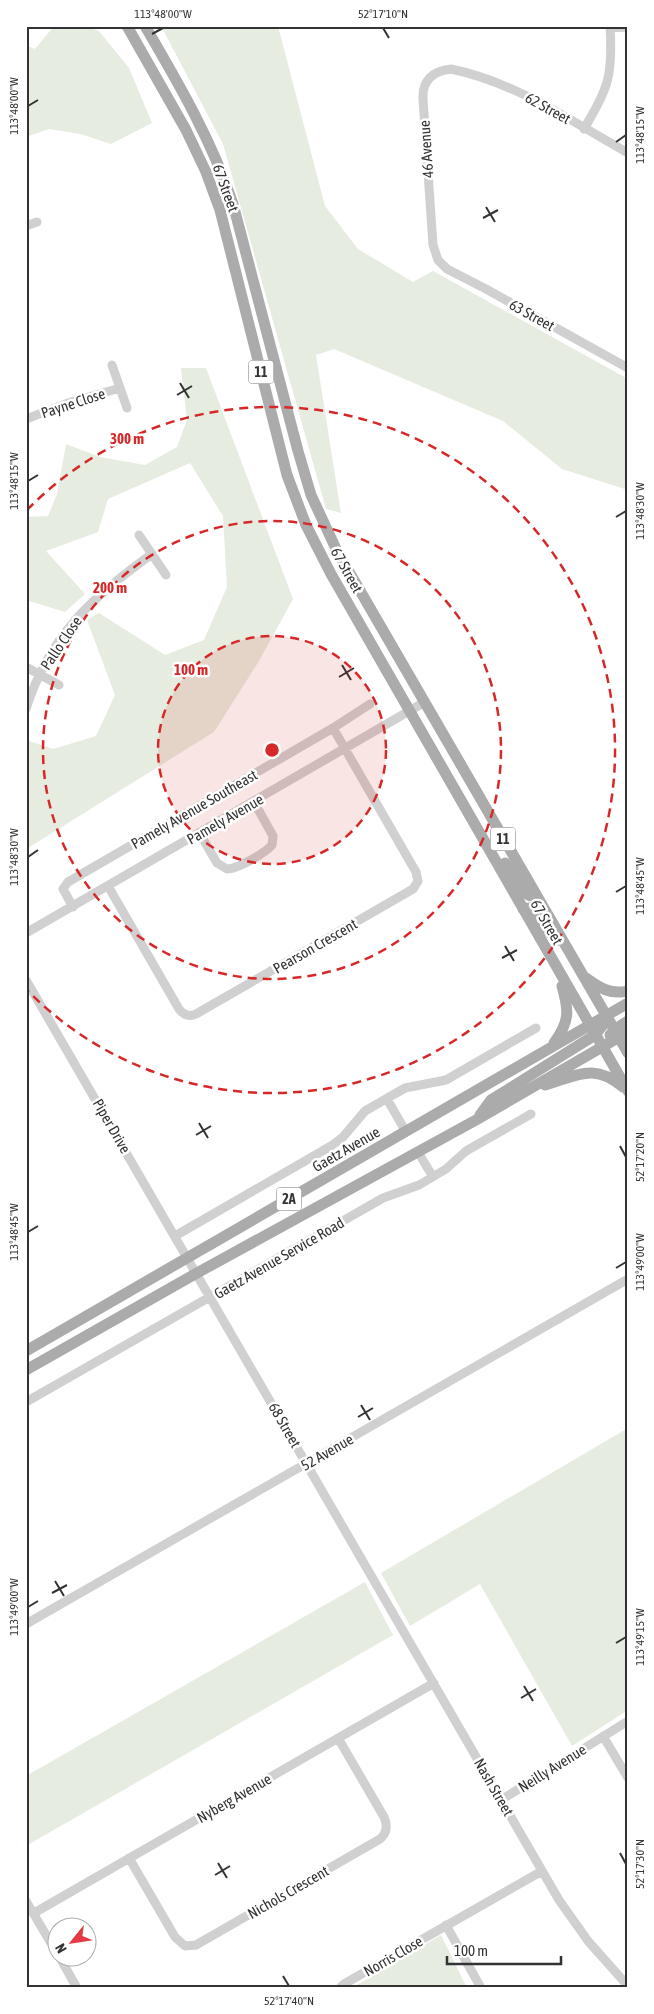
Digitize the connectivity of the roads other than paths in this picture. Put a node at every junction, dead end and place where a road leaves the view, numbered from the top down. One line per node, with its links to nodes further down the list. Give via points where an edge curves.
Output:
1 (127, 26): 25 (main road, 67 Street / 11, via 186,130 220,210 287,475 306,525)
2 (145, 26): 22 (main road, 67 Street / 11, via 220,165 312,495 337,551)
3 (610, 27): 4 (street); 6 (street, via 612,65 608,82)
4 (628, 27)
5 (465, 72): 6 (street, 62 Street, via 510,87); 10 (street, 46 Avenue, via 440,71 426,80 422,91 433,245)
6 (584, 129): 7 (street, 62 Street)
7 (628, 152)
8 (37, 222): 9 (street)
9 (26, 226)
10 (438, 260): 12 (street, 63 Street, via 447,270)
11 (112, 365): 13 (street, Payne Close)
12 (628, 368)
13 (120, 388): 14 (street, Payne Close); 15 (street, Payne Close)
14 (127, 408)
15 (26, 419)
16 (139, 535): 17 (street)
17 (152, 554): 18 (street); 20 (street, Pallo Close, via 88,605 61,639)
18 (166, 575)
19 (26, 667): 20 (street, Pallo Close)
20 (40, 674): 21 (street, Pallo Close); 24 (street, Pallo Close)
21 (60, 685)
22 (423, 703): 25 (street, Pamely Avenue); 32 (main road, 67 Street / 11)
23 (370, 704): 26 (street, Pamely Avenue Southeast)
24 (26, 709)
25 (410, 710): 27 (street, Pamely Avenue); 29 (main road, 67 Street / 11)
26 (333, 728): 27 (street, Pearson Crescent); 33 (street, Pamely Avenue Southeast, via 68,882 63,888)
27 (345, 749): 28 (street, Pamely Avenue); 31 (street, Pearson Crescent, via 417,874 418,881 413,889 378,910 190,1016 179,1009)
28 (254, 802): 30 (street, Pamely Avenue); 30 (street, via 273,836 267,850 227,870 218,863)
29 (476, 827): 32 (main road, via 494,845 522,890 528,896); 34 (main road, 67 Street / 11)
30 (200, 834): 31 (street, Pamely Avenue)
31 (108, 886): 33 (street, Pamely Avenue)
32 (536, 896): 36 (main road, 67 Street / 11)
33 (73, 907): 35 (street, Pamely Avenue)
34 (523, 909): 36 (main road, via 533,910); 37 (main road, 67 Street / 11)
35 (26, 933)
36 (566, 948): 38 (main road, 67 Street / 11)
37 (557, 970): 45 (main road, 67 Street / 11); 47 (main road, via 568,1012 564,1029)
38 (583, 975): 40 (main road, via 606,991); 42 (main road, 67 Street / 11)
39 (26, 980): 58 (street, Piper Drive)
40 (628, 991)
41 (628, 1003): 42 (main road)
42 (606, 1016): 45 (main road, via 602,1026); 46 (main road, 67 Street / 11)
43 (628, 1021): 46 (main road)
44 (536, 1028): 52 (street, via 446,1080 410,1086)
45 (592, 1030): 47 (main road, Gaetz Avenue / 2A); 48 (main road, 67 Street / 11); 54 (main road, via 491,1100)
46 (620, 1033): 48 (main road); 49 (main road, 67 Street / 11)
47 (552, 1047): 55 (main road, Gaetz Avenue / 2A)
48 (602, 1048): 50 (main road, 2A); 51 (main road, 67 Street / 11)
49 (628, 1053)
50 (526, 1090): 51 (main road, via 594,1072 609,1077); 54 (main road, 2A)
51 (628, 1091)
52 (386, 1099): 55 (street); 58 (street, via 359,1116 343,1137 331,1146)
53 (531, 1114): 57 (street, Gaetz Avenue Service Road, via 466,1151)
54 (476, 1120): 56 (main road, 2A)
55 (406, 1132): 59 (main road, Gaetz Avenue / 2A)
56 (418, 1152): 57 (street); 60 (main road, 2A)
57 (433, 1177): 62 (street, Gaetz Avenue Service Road, via 383,1198)
58 (175, 1236): 59 (street, Piper Drive)
59 (188, 1258): 60 (street, Piper Drive); 63 (main road, Gaetz Avenue / 2A)
60 (197, 1273): 62 (street, 68 Street); 64 (main road, 2A)
61 (628, 1279): 66 (street, 52 Avenue)
62 (211, 1298): 65 (street, Gaetz Avenue Service Road); 66 (street, 68 Street)
63 (26, 1351)
64 (26, 1370)
65 (26, 1402)
66 (307, 1463): 67 (street, 68 Street); 68 (street, 52 Avenue)
67 (373, 1578): 69 (street, Nash Street)
68 (26, 1624)
69 (434, 1683): 72 (street, Nyberg Avenue); 74 (street, Nash Street)
70 (628, 1720): 71 (street, Neilly Avenue)
71 (603, 1736): 73 (street); 74 (street, Neilly Avenue)
72 (338, 1738): 75 (street, Nyberg Avenue); 75 (street, Nichols Crescent, via 384,1817 385,1833 380,1839 230,1926 196,1945 181,1944)
73 (628, 1778)
74 (501, 1800): 76 (street, Nash Street)
75 (129, 1858): 78 (street, Nyberg Avenue)
76 (542, 1871): 79 (street, Norris Close); 82 (street, Nash Street, via 577,1926)
77 (26, 1901): 78 (street)
78 (34, 1913): 80 (street)
79 (446, 1925): 84 (street, Norris Close); 85 (street)
80 (48, 1938)
81 (64, 1966): 83 (street)
82 (628, 1986)
83 (77, 1988)
84 (340, 1988)
85 (482, 1988)

